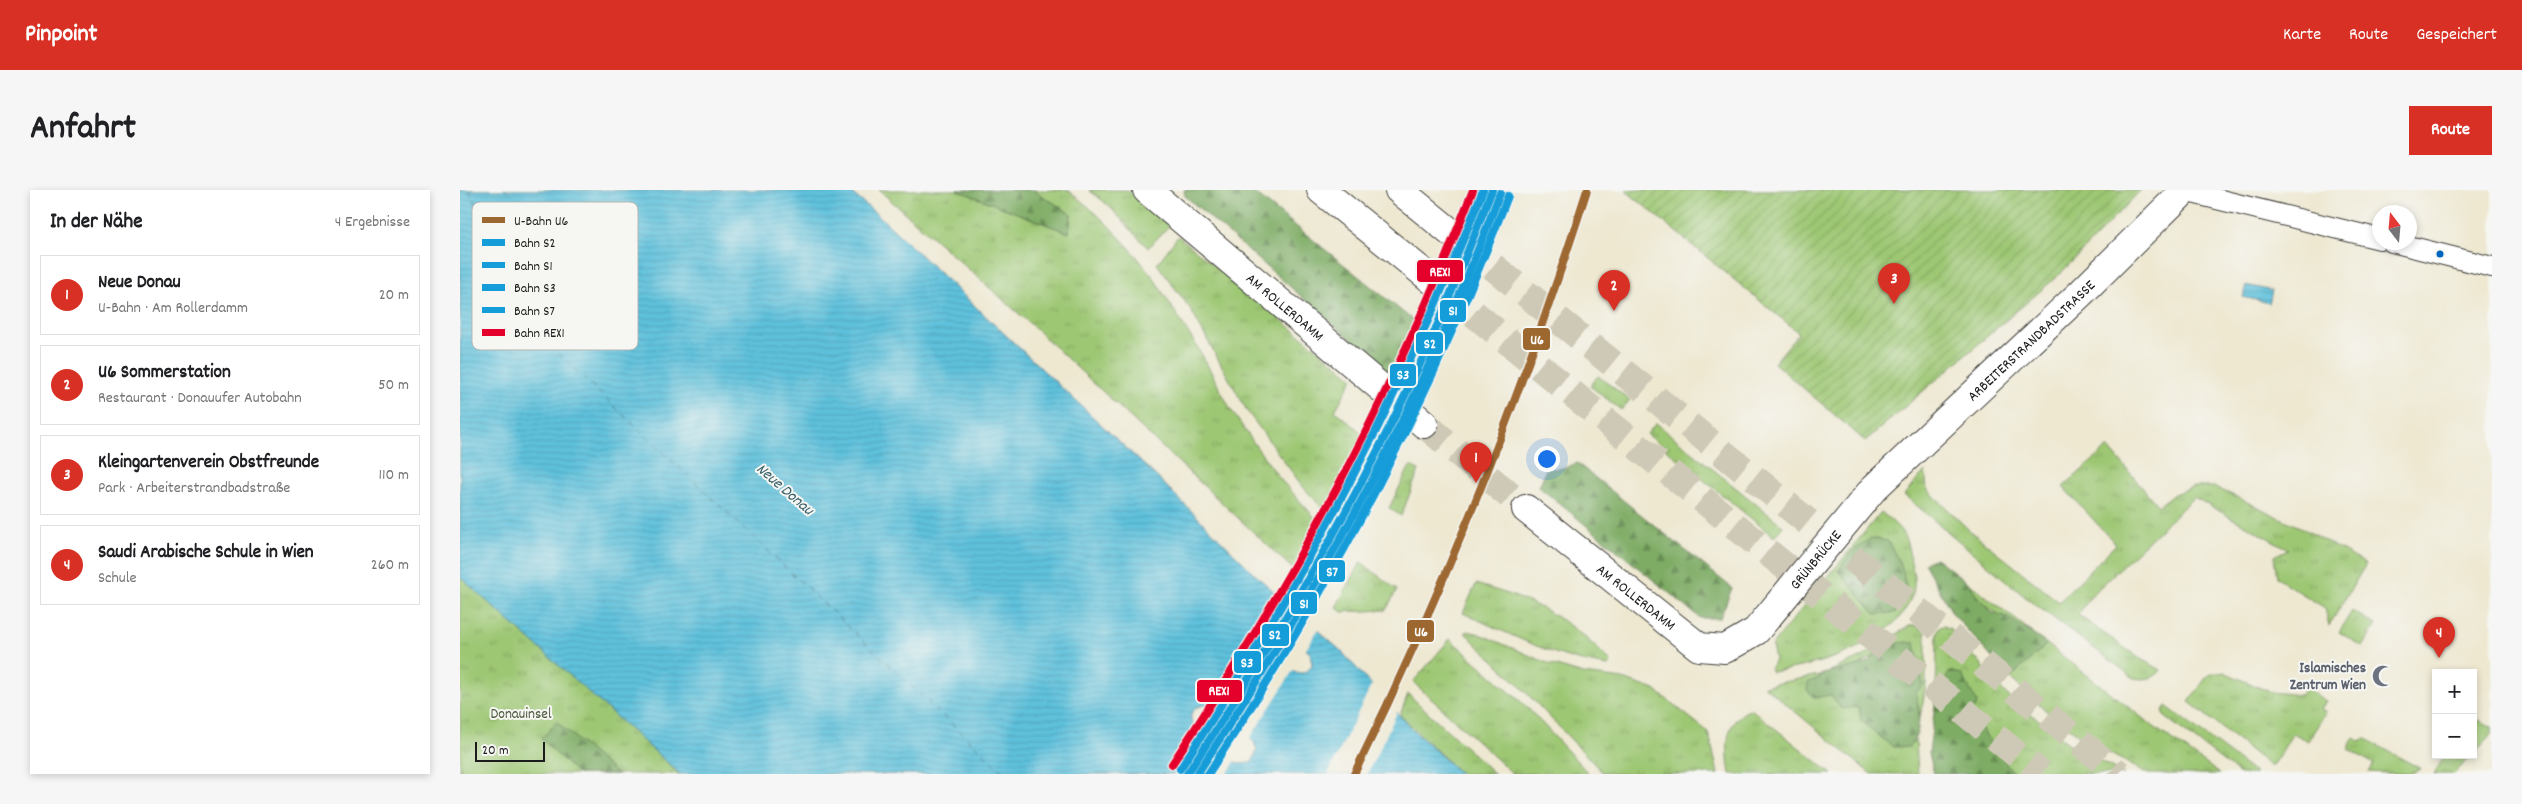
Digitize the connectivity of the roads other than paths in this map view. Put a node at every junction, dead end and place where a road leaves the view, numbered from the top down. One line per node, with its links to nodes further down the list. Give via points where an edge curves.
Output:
1 (1147, 190): 10 (main road, AM ROLLERDAMM)
2 (1321, 190): 9 (main road)
3 (1399, 190): 6 (main road)
4 (2184, 191): 5 (street); 11 (main road, ARBEITERSTRANDBADSTRASSE)
5 (2372, 238)
6 (1460, 240)
7 (2417, 248): 8 (street)
8 (2492, 267)
9 (1441, 287)
10 (1424, 424)
11 (1874, 488): 13 (main road, GRÜNBRÜCKE)
12 (1526, 509): 13 (main road, AM ROLLERDAMM, via 1698,647 1725,649)
13 (1756, 631)

